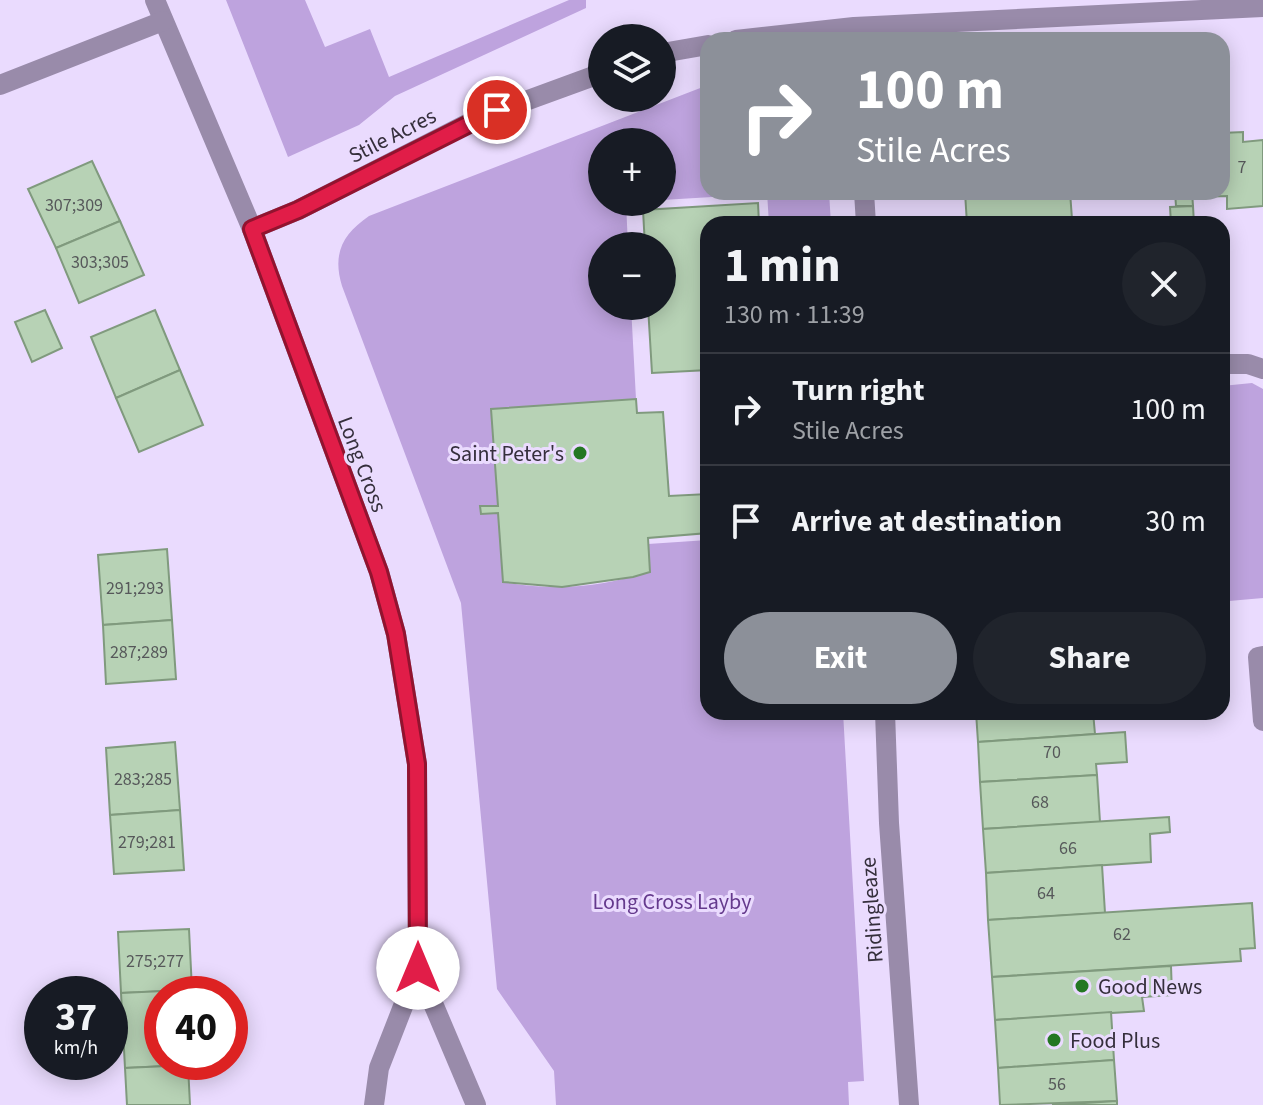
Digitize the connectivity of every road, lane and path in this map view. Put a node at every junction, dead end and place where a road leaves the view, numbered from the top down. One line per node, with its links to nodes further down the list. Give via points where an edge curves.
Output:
1 (155, 0): 3 (street, Long Cross)
2 (1263, 7): 4 (street)
3 (163, 21): 8 (street); 9 (street, Long Cross)
4 (885, 32)
5 (700, 46): 6 (street)
6 (676, 51)
7 (588, 78): 9 (street, Stile Acres, via 479,118)
8 (0, 85)
9 (252, 229): 15 (street, Long Cross, via 379,572 396,634 417,764)
10 (1230, 363): 11 (street)
11 (1263, 369)
12 (1263, 656): 14 (street, via 1258,657)
13 (885, 720): 18 (street, Ridingleaze)
14 (1263, 721)
15 (418, 968): 16 (street, Long Cross, via 379,1068); 17 (street, Long Cross)
16 (374, 1105)
17 (476, 1105)
18 (909, 1105)

